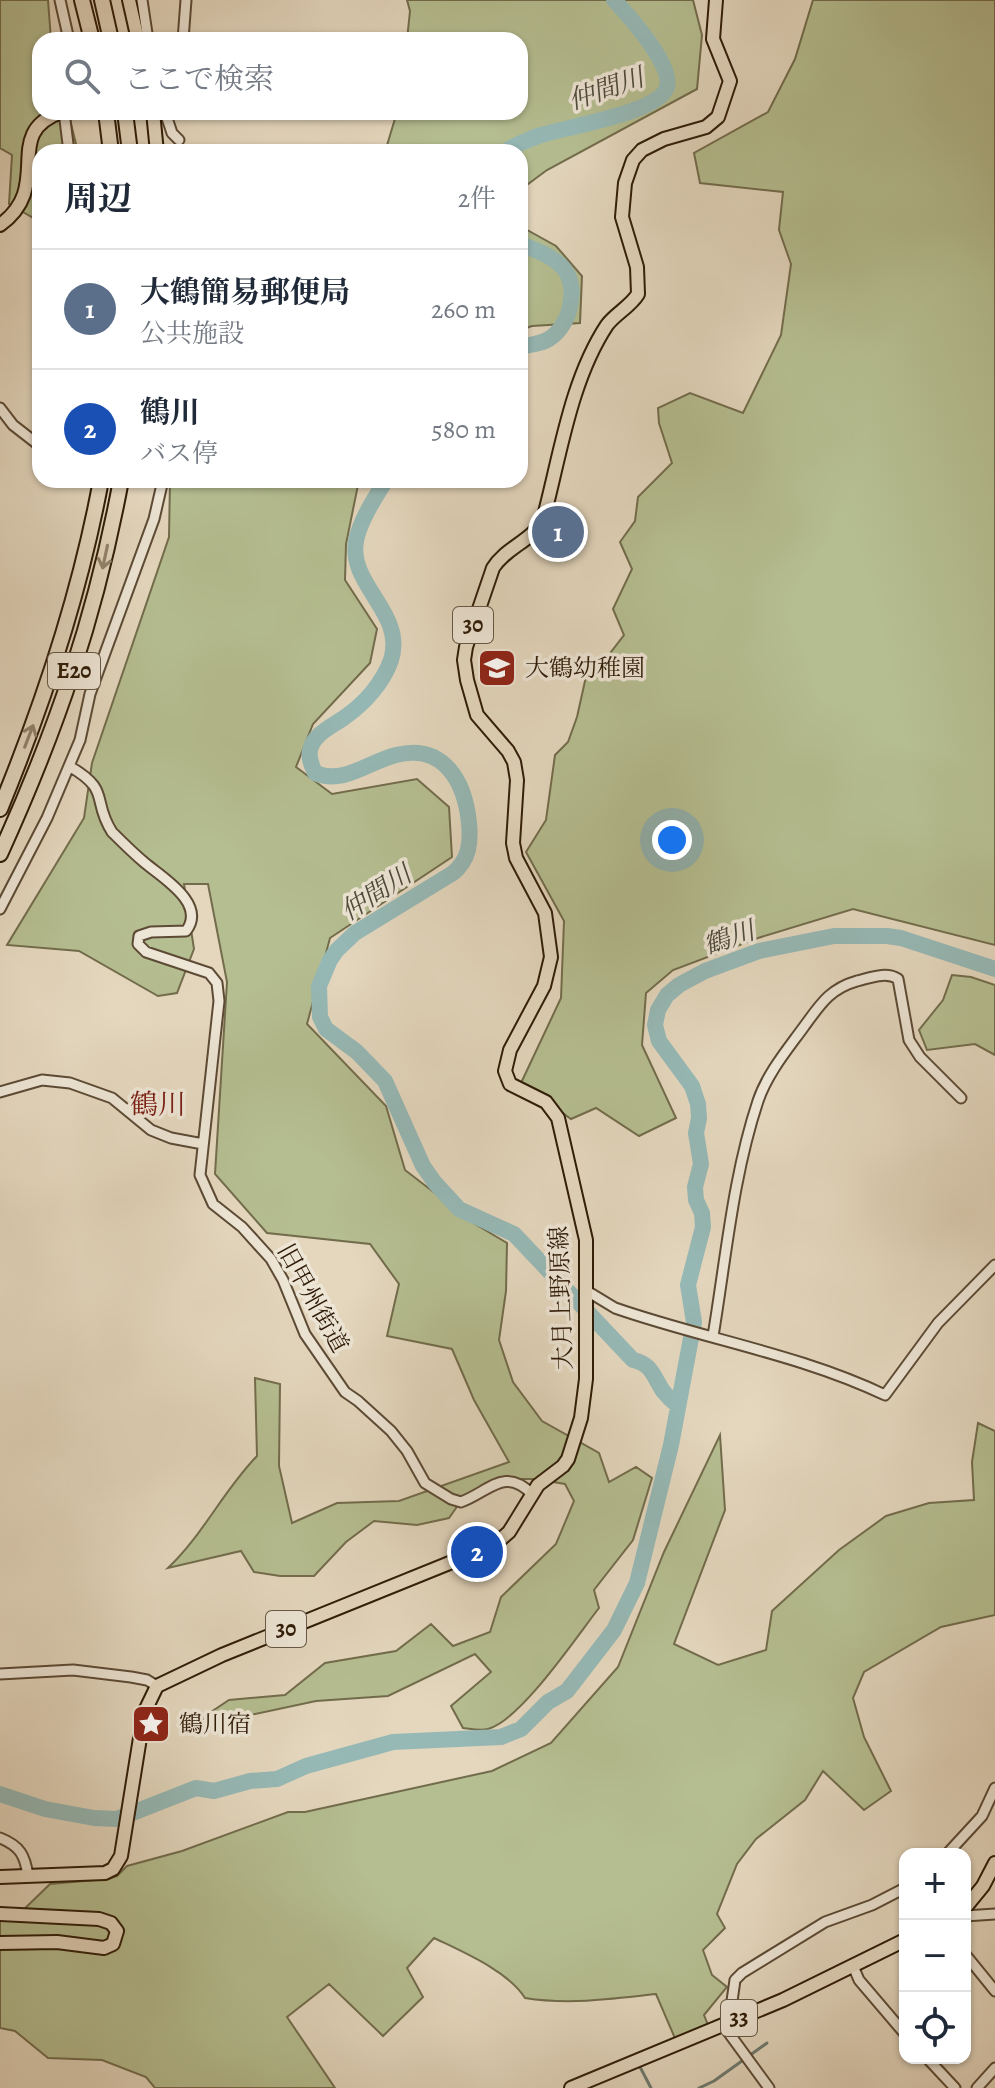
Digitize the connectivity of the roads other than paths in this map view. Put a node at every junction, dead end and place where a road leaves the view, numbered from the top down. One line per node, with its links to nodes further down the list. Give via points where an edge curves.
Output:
1 (60, 0): 8 (street)
2 (82, 0): 9 (highway)
3 (102, 0): 10 (highway)
4 (129, 0): 11 (main road)
5 (142, 0): 12 (street)
6 (186, 0): 13 (street)
7 (716, 0): 39 (main road, 大月上野原線 / 30, via 713,39 729,75 722,108 710,125 653,143 633,160 622,217 637,267 638,294 605,328 573,406 543,520 493,568 464,660 477,715 514,762 513,843 545,913 549,940 549,972 505,1071 510,1084 546,1102 558,1118 586,1240)
8 (67, 32)
9 (90, 32)
10 (109, 32)
11 (136, 32)
12 (147, 32)
13 (184, 32)
14 (43, 120): 25 (main road, via 26,144 24,199)
15 (64, 120): 21 (street)
16 (107, 120): 22 (highway)
17 (126, 120): 23 (highway)
18 (154, 120): 24 (main road)
19 (168, 120): 20 (street)
20 (179, 140)
21 (68, 144)
22 (110, 144)
23 (129, 144)
24 (156, 144)
25 (0, 225)
26 (0, 408): 27 (street)
27 (32, 440)
28 (99, 488): 32 (highway, E20, one-way to 28, via 59,650)
29 (119, 488): 33 (highway, E20, one-way to 33, via 80,652 48,745)
30 (161, 488): 31 (street)
31 (69, 766): 34 (street); 37 (street, 旧甲州街道, via 95,785 112,832 170,883 191,910 186,931 151,932 137,940 146,952 206,971 217,983)
32 (0, 809)
33 (0, 854)
34 (0, 909)
35 (0, 1092): 37 (street, via 42,1080 70,1083 118,1101 151,1130)
36 (961, 1098): 40 (street, via 909,1040 898,979 879,975 840,986 826,997 758,1099)
37 (203, 1144): 41 (street, 旧甲州街道, via 200,1175 208,1199 271,1259 305,1334 345,1392 399,1440 425,1483 461,1502 509,1481)
38 (995, 1265): 40 (street, via 938,1323 885,1395 851,1379)
39 (587, 1294): 40 (street, via 625,1311); 41 (main road, 大月上野原線 / 30, via 584,1400 572,1451)
40 (713, 1336)
41 (532, 1494): 43 (main road, 大月上野原線 / 30, via 509,1532 484,1550)
42 (0, 1674): 43 (street, via 73,1670 147,1680)
43 (157, 1686): 48 (main road, via 144,1713 121,1856 113,1869)
44 (995, 1788): 46 (street, via 982,1816)
45 (0, 1838): 48 (street, via 22,1852)
46 (953, 1848)
47 (995, 1863): 51 (main road)
48 (28, 1876): 49 (main road)
49 (0, 1877)
50 (899, 1891): 60 (street, via 825,1922 742,1973 735,1980)
51 (971, 1901)
52 (0, 1914): 55 (main road, via 99,1919 117,1931 113,1944 104,1948)
53 (995, 1914): 54 (street)
54 (971, 1916)
55 (0, 1943)
56 (899, 1943): 58 (main road, 33)
57 (971, 1961): 59 (street)
58 (853, 1966): 60 (main road, 33); 61 (street)
59 (995, 1991)
60 (726, 2024): 64 (main road, 33); 65 (street)
61 (899, 2027)
62 (933, 2064): 66 (street)
63 (995, 2068): 67 (street)
64 (571, 2088)
65 (769, 2088)
66 (955, 2088)
67 (977, 2088)

